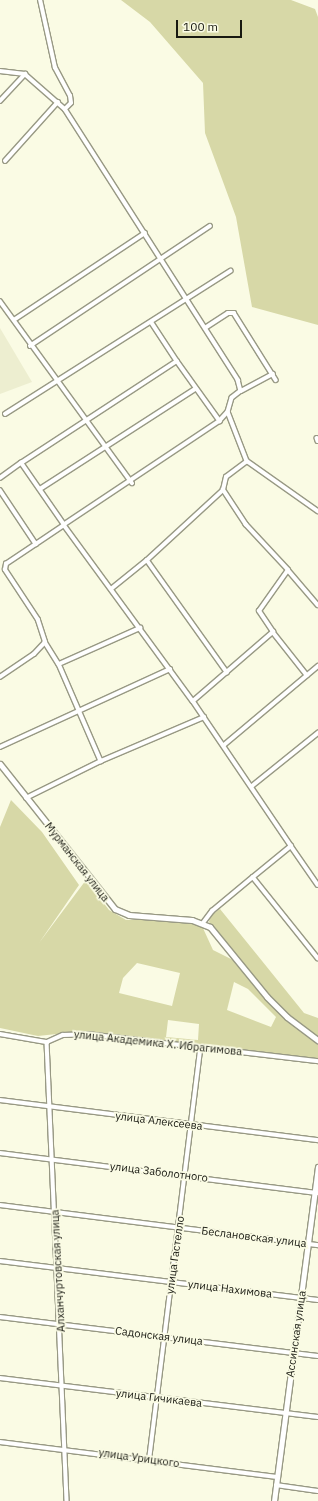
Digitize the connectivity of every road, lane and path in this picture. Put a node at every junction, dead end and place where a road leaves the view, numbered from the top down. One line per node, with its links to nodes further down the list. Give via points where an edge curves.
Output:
1 (40, 0): 6 (street, via 55,68 72,99)
2 (0, 71): 3 (street)
3 (25, 74): 4 (street); 5 (street)
4 (0, 102)
5 (58, 102): 6 (street); 7 (street)
6 (65, 109): 9 (street)
7 (4, 161)
8 (210, 226): 10 (street)
9 (145, 233): 10 (street); 14 (street)
10 (161, 258): 12 (street); 17 (street)
11 (230, 271): 12 (street)
12 (186, 299): 15 (street); 16 (street)
13 (0, 301): 14 (street)
14 (14, 320): 17 (street)
15 (152, 322): 18 (street); 21 (street)
16 (205, 328): 19 (street, via 228,313 234,313); 23 (street, via 236,376)
17 (30, 346): 21 (street)
18 (177, 361): 22 (street); 26 (street)
19 (273, 374): 20 (street); 23 (street)
20 (276, 380)
21 (57, 383): 25 (street); 26 (street)
22 (195, 390): 27 (street); 28 (street)
23 (241, 391): 24 (street, via 232,398)
24 (228, 412): 27 (street); 29 (street)
25 (5, 414)
26 (87, 419): 28 (street); 30 (street)
27 (220, 421): 32 (street)
28 (106, 447): 32 (street); 34 (street)
29 (247, 461): 35 (street, via 226,477); 36 (street)
30 (22, 463): 31 (street); 34 (street)
31 (0, 478)
32 (132, 483): 37 (street)
33 (0, 490): 38 (street)
34 (40, 490): 37 (street)
35 (223, 490): 39 (street); 40 (street, via 246,525)
36 (318, 510)
37 (64, 525): 38 (street); 41 (street)
38 (36, 544): 47 (street, via 6,564 6,573 38,620)
39 (147, 560): 41 (street); 51 (street)
40 (288, 570): 43 (street); 46 (street, via 259,611)
41 (111, 589): 45 (street)
42 (318, 596): 43 (street)
43 (314, 600): 44 (street)
44 (318, 605)
45 (140, 628): 48 (street); 50 (street)
46 (273, 632): 51 (street); 52 (street)
47 (45, 642): 48 (street); 53 (street, via 34,654)
48 (59, 664): 55 (street)
49 (318, 667): 52 (street)
50 (170, 669): 54 (street); 55 (street)
51 (227, 672): 54 (street)
52 (308, 675): 58 (street)
53 (0, 677)
54 (193, 701): 56 (street)
55 (78, 711): 59 (street); 60 (street)
56 (204, 717): 58 (street); 60 (street)
57 (318, 733): 62 (street)
58 (224, 745): 62 (street)
59 (0, 747)
60 (101, 761): 63 (street)
61 (0, 764): 63 (main road, Мурманская улица)
62 (252, 786): 64 (street)
63 (26, 798): 67 (main road, Мурманская улица, via 115,909 129,915 182,918)
64 (291, 846): 65 (street); 66 (street)
65 (254, 877): 67 (street, via 212,911); 68 (street)
66 (318, 885)
67 (203, 923): 70 (main road, Мурманская улица, via 223,940 252,979 287,1017)
68 (318, 958)
69 (0, 1034): 71 (street)
70 (318, 1040)
71 (47, 1042): 72 (street, улица Академика Х. Ибрагимова, via 63,1035 87,1034); 75 (street, Алханчуртовская улица)
72 (200, 1049): 73 (street, улица Академика Х. Ибрагимова); 76 (street, улица Гастелло)
73 (318, 1061)
74 (0, 1100): 75 (street, улица Алексеева)
75 (50, 1106): 76 (street, улица Алексеева); 79 (street, Алханчуртовская улица)
76 (192, 1125): 77 (street, улица Алексеева); 81 (street, улица Гастелло)
77 (318, 1140)
78 (0, 1153): 79 (street, улица Заболотного)
79 (51, 1160): 81 (street, улица Заболотного); 84 (street, Алханчуртовская улица)
80 (318, 1166): 82 (main road, Ассинская улица)
81 (185, 1176): 82 (street, улица Заболотного); 85 (street, улица Гастелло)
82 (316, 1192): 86 (main road, Ассинская улица)
83 (0, 1204): 84 (street, Беслановская улица)
84 (55, 1211): 85 (street, Беслановская улица); 89 (street, Алханчуртовская улица)
85 (179, 1227): 86 (street, Беслановская улица); 90 (street, улица Гастелло)
86 (308, 1244): 87 (street, Беслановская улица); 91 (main road, Ассинская улица)
87 (318, 1245)
88 (0, 1261): 89 (street, улица Нахимова)
89 (56, 1267): 90 (street, улица Нахимова); 94 (street, Алханчуртовская улица)
90 (170, 1282): 91 (street, улица Нахимова); 95 (street, улица Гастелло)
91 (301, 1298): 92 (street, улица Нахимова); 96 (main road, Ассинская улица)
92 (318, 1300)
93 (0, 1317): 94 (street, Садонская улица)
94 (60, 1326): 95 (street, Садонская улица); 99 (street, Алханчуртовская улица)
95 (164, 1337): 96 (street, Садонская улица); 100 (street, улица Гастелло)
96 (294, 1353): 97 (street, Садонская улица); 101 (main road, Ассинская улица)
97 (318, 1356)
98 (0, 1378): 99 (street, улица Гичикаева)
99 (64, 1386): 100 (street, улица Гичикаева); 104 (street, Алханчуртовская улица)
100 (157, 1398): 101 (street, улица Гичикаева); 105 (street, улица Гастелло)
101 (285, 1413): 102 (street, улица Гичикаева); 106 (main road, Ассинская улица)
102 (318, 1417)
103 (0, 1442): 104 (street, улица Урицкого)
104 (65, 1449): 105 (street, улица Урицкого); 109 (street, Алханчуртовская улица)
105 (149, 1460): 106 (street, улица Урицкого)
106 (277, 1477): 107 (main road, Ассинская улица)
107 (276, 1485): 108 (street); 110 (main road, Ассинская улица)
108 (318, 1491)
109 (67, 1501)
110 (274, 1501)

